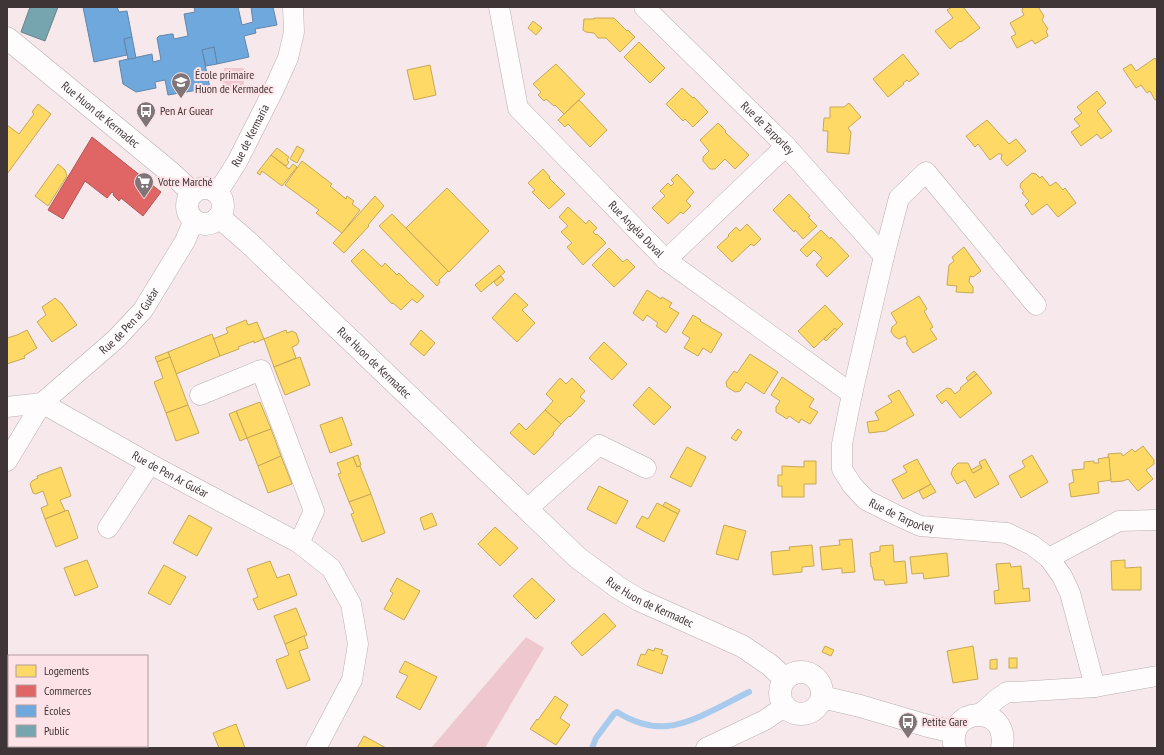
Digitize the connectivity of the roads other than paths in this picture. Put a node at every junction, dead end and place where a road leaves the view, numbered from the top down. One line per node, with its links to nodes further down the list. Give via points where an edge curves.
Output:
1 (293, 7): 6 (street, Rue de Kermaria, via 294,32 288,58 237,162)
2 (499, 7): 11 (street, Rue Angéla Duval, via 518,108)
3 (644, 7): 5 (street, Rue de Tarporley)
4 (7, 38): 7 (street, Rue Huon de Kermadec)
5 (786, 146): 10 (street, Rue de Tarporley); 11 (street)
6 (218, 192): 7 (street, via 205,188); 8 (street, via 223,205)
7 (193, 193): 9 (street, via 188,199 187,207)
8 (219, 217): 9 (street, via 208,224); 20 (street, Rue Huon de Kermadec)
9 (194, 220): 15 (street, Rue de Pen ar Guéar, via 185,241 143,310 116,339)
10 (884, 256): 12 (street, Rue de Tarporley, via 898,198 926,172); 13 (street, Rue de Tarporley)
11 (666, 260): 13 (street, Rue Angéla Duval)
12 (1036, 305)
13 (852, 394): 24 (street, Rue de Tarporley, via 842,444 842,469 866,500 920,526 1007,533 1032,544)
14 (200, 396): 23 (street, via 261,370 314,511)
15 (42, 403): 16 (street); 17 (street); 18 (street, Rue de Pen Ar Guéar)
16 (7, 407)
17 (7, 461)
18 (150, 464): 22 (street); 23 (street, Rue de Pen Ar Guéar)
19 (646, 468): 20 (street, via 599,445)
20 (527, 509): 26 (street, Rue Huon de Kermadec, via 578,558 619,588 639,600 742,646)
21 (1157, 520): 24 (street, via 1119,521)
22 (108, 528)
23 (299, 543): 32 (street, Rue de Pen Ar Guéar, via 331,568 351,604 358,644 352,680)
24 (1049, 558): 27 (street, Rue de Tarporley, via 1070,593)
25 (1157, 676): 27 (street)
26 (785, 678): 28 (street, via 794,673 805,673 815,677 821,686); 29 (street, via 780,687 780,697)
27 (1095, 687): 30 (street, via 1007,692)
28 (822, 697): 29 (street, via 816,708 806,714 794,714); 31 (street, via 920,723)
29 (784, 706): 33 (street, via 765,720)
30 (980, 714): 31 (street, via 972,715 958,724); 34 (street, via 988,716 1000,726 1004,740)
31 (955, 740)
32 (316, 748)
33 (706, 748)
34 (1002, 748)

